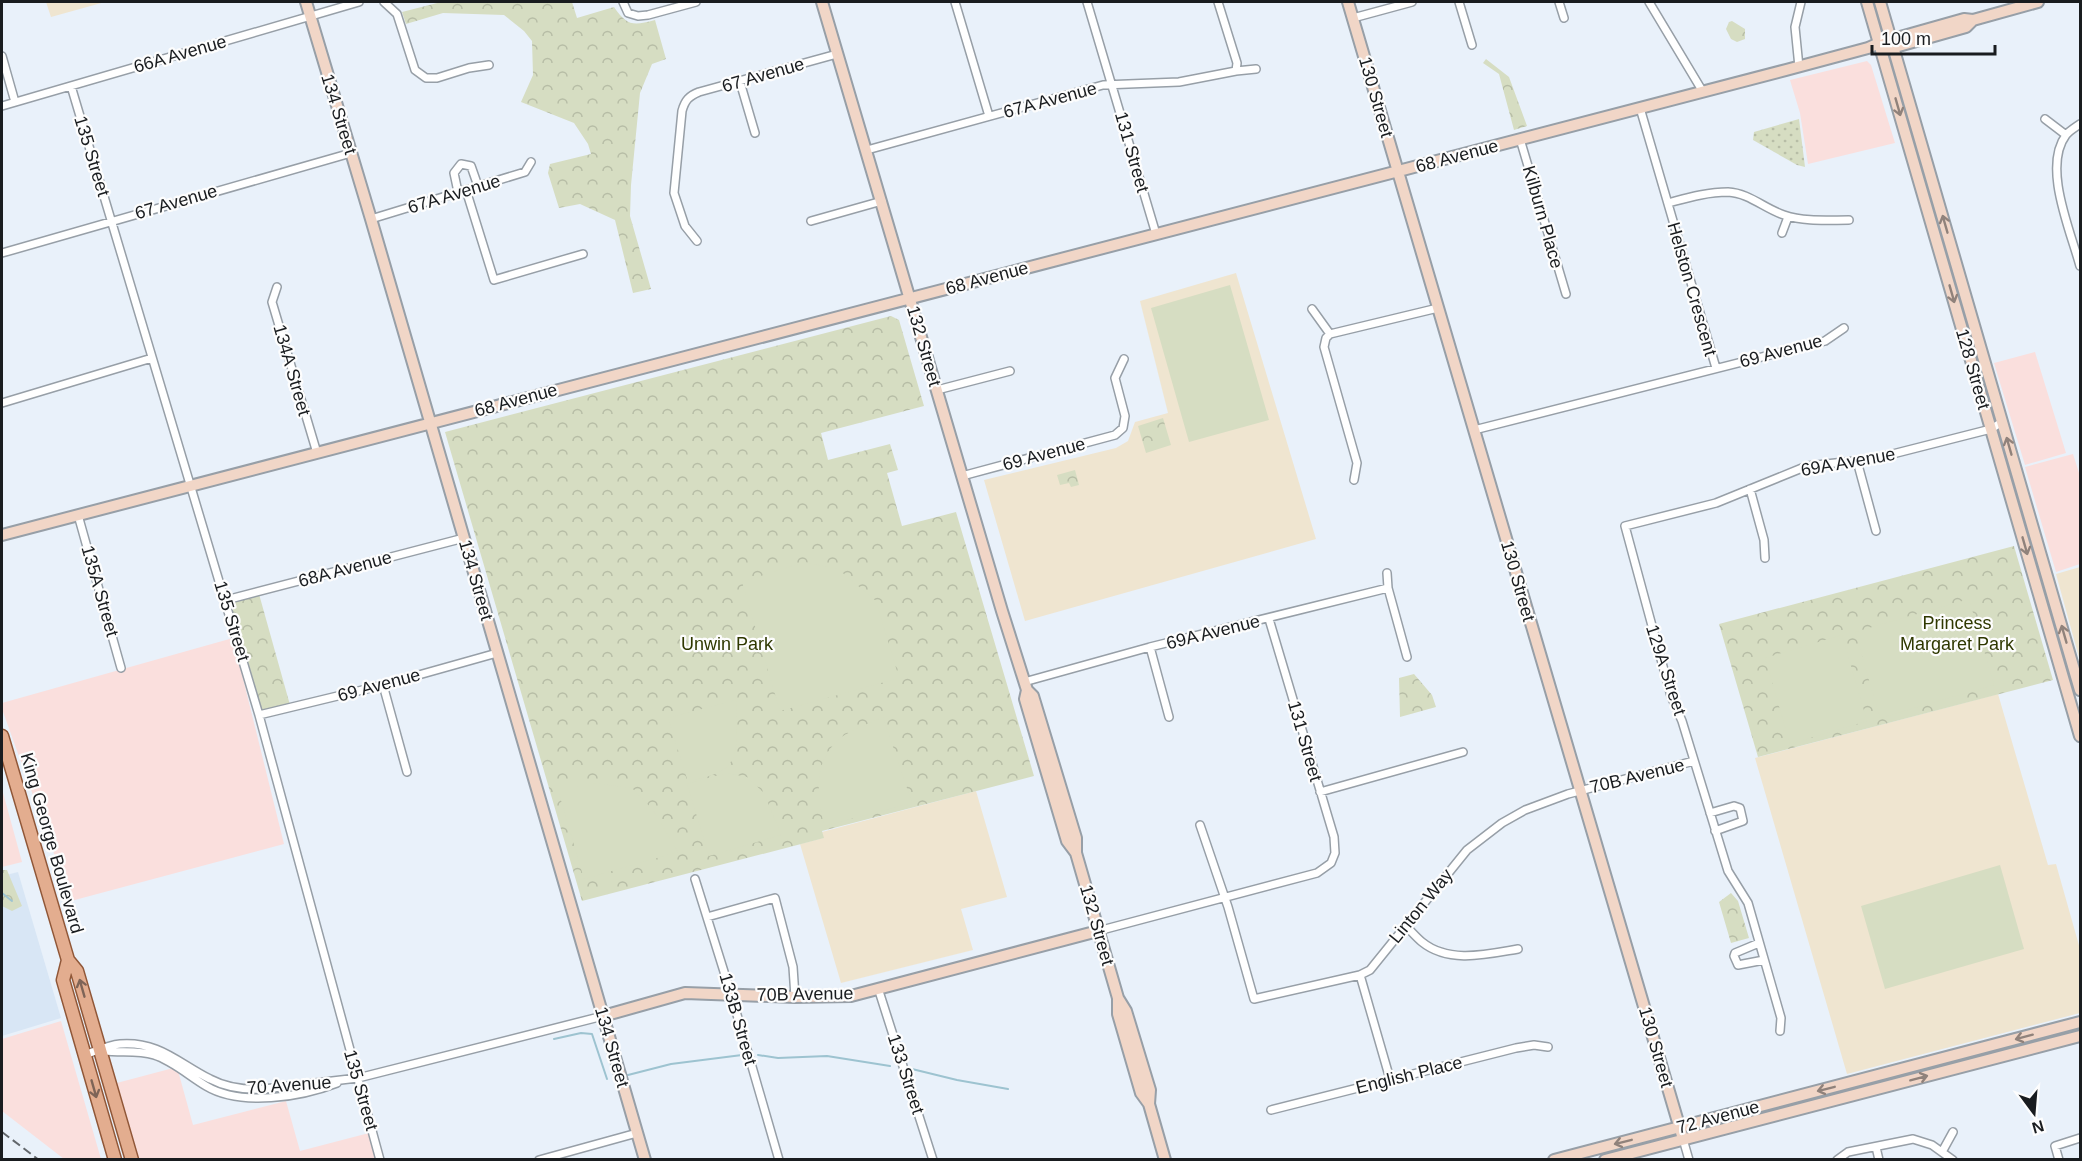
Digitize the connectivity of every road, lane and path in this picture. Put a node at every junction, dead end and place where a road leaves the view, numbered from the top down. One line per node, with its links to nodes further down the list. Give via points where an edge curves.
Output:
1 (306, 2): 19 (street, 134 Street)
2 (359, 2): 19 (street, 66A Avenue)
3 (384, 2): 27 (street, via 398,14 416,70 426,78)
4 (623, 2): 5 (street, via 628,13 638,16)
5 (696, 2)
6 (822, 2): 25 (street, 132 Street)
7 (955, 2): 38 (street)
8 (1087, 2): 32 (street, 131 Street)
9 (1218, 2): 28 (street)
10 (1348, 2): 20 (street, 130 Street)
11 (1412, 2): 20 (street)
12 (1459, 2): 23 (street)
13 (1559, 2): 21 (street)
14 (1649, 2): 34 (street)
15 (1801, 2): 29 (street, via 1795,27)
16 (1868, 2): 24 (street, 128 Street)
17 (1881, 2): 22 (street, 128 Street)
18 (2038, 2): 22 (street, via 1973,20 1966,27)
19 (310, 16): 33 (street, 66A Avenue); 45 (street, 134 Street)
20 (1353, 18): 47 (street, 130 Street)
21 (1564, 18)
22 (1893, 43): 24 (street); 78 (street, 128 Street, one-way to 22)
23 (1472, 45)
24 (1881, 47): 29 (street, 68 Avenue); 80 (street, 128 Street, one-way to 80)
25 (837, 54): 31 (street, 67 Avenue); 44 (street, 132 Street)
26 (2, 56): 35 (street)
27 (489, 65)
28 (1237, 67): 30 (street, 67A Avenue); 32 (street, 67A Avenue, via 1179,82)
29 (1799, 67): 34 (street, 68 Avenue)
30 (1256, 69)
31 (740, 82): 41 (street); 61 (street, 67 Avenue, via 699,92 689,97 682,111 674,192 685,226)
32 (1112, 84): 38 (street, 67A Avenue); 60 (street, 131 Street)
33 (71, 86): 35 (street, 66A Avenue); 55 (street, 135 Street)
34 (1703, 92): 37 (street, 68 Avenue)
35 (15, 102): 36 (street, 66A Avenue)
36 (2, 106)
37 (1641, 108): 43 (street, 68 Avenue); 51 (street, Helston Crescent)
38 (989, 116): 44 (street, 67A Avenue)
39 (2045, 119): 42 (street)
40 (2080, 124): 42 (street)
41 (755, 133)
42 (2066, 135): 58 (street, via 2056,172)
43 (1520, 139): 47 (street, 68 Avenue); 66 (street, Kilburn Place)
44 (867, 150): 50 (street, 132 Street)
45 (351, 153): 53 (street, 134 Street); 55 (street, 67 Avenue)
46 (531, 162): 48 (street, 67A Avenue, via 525,172)
47 (1398, 171): 60 (street, 68 Avenue); 68 (street, 130 Street)
48 (478, 186): 49 (street, 67A Avenue); 49 (street, via 471,166 461,164 454,173)
49 (462, 191): 53 (street, 67A Avenue); 63 (street, via 494,280)
50 (882, 201): 56 (street); 67 (street, 132 Street)
51 (1668, 203): 52 (street, via 1728,192); 74 (street, Helston Crescent)
52 (1788, 216): 54 (street, via 1800,220); 59 (street)
53 (371, 219): 79 (street, 134 Street)
54 (1849, 220)
55 (112, 221): 62 (street, 67 Avenue); 72 (street, 135 Street)
56 (811, 221)
57 (2080, 228): 58 (street)
58 (2071, 231): 64 (street)
59 (1782, 233)
60 (1156, 234): 67 (street, 68 Avenue)
61 (697, 240)
62 (2, 253)
63 (584, 254)
64 (2080, 266)
65 (277, 287): 82 (street, 134A Street, via 272,302)
66 (1566, 294)
67 (910, 298): 76 (street, 132 Street); 79 (street, 68 Avenue)
68 (1438, 308): 71 (street); 81 (street, 130 Street)
69 (1312, 309): 71 (street)
70 (1844, 328): 74 (street, 69 Avenue, via 1825,341)
71 (1330, 334): 85 (street, via 1324,347 1357,463)
72 (152, 358): 77 (street); 87 (street, 135 Street)
73 (1124, 359): 84 (street, 69 Avenue, via 1115,378 1125,417 1123,428 1115,435)
74 (1716, 368): 81 (street, Helston Crescent)
75 (1010, 371): 76 (street)
76 (937, 390): 84 (street, 132 Street)
77 (2, 403)
78 (2002, 422): 80 (street, 69A Avenue); 90 (street, 128 Street, one-way to 78)
79 (430, 423): 82 (street, 68 Avenue); 94 (street, 134 Street)
80 (1991, 429): 83 (street, 69A Avenue, via 1904,453); 86 (street, 128 Street)
81 (1474, 430): 114 (street, 130 Street)
82 (317, 453): 87 (street, 68 Avenue)
83 (1857, 461): 88 (street, 69A Avenue, via 1807,466); 92 (street)
84 (962, 476): 105 (street, 132 Street)
85 (1354, 480)
86 (2006, 480): 90 (street, via 2016,494 2025,522); 110 (street, 128 Street, one-way to 110)
87 (190, 485): 89 (street, 68 Avenue); 98 (street, 135 Street)
88 (1750, 489): 91 (street, 69A Avenue, via 1716,503); 95 (street)
89 (78, 515): 93 (street, 68 Avenue); 103 (street, 135A Street)
90 (2032, 524): 106 (street, 128 Street, one-way to 90)
91 (1625, 526): 112 (street, 129A Street, via 1671,696)
92 (1876, 531)
93 (2, 535)
94 (464, 538): 98 (street, 68A Avenue); 101 (street, 134 Street)
95 (1765, 558)
96 (1387, 573): 97 (street)
97 (1388, 588): 99 (street, 69A Avenue); 102 (street)
98 (226, 600): 107 (street, 135 Street)
99 (1269, 619): 100 (street, 69A Avenue); 115 (street, 131 Street)
100 (1150, 647): 105 (street, 69A Avenue); 108 (street)
101 (497, 653): 104 (street, 69 Avenue); 133 (street, 134 Street)
102 (1407, 657)
103 (121, 668)
104 (383, 685): 107 (street, 69 Avenue); 113 (street)
105 (1025, 686): 124 (street, 132 Street, via 1033,696 1076,838 1076,853)
106 (2080, 690)
107 (259, 715): 141 (street, 135 Street)
108 (1169, 717)
109 (2, 736): 127 (main road, King George Boulevard)
110 (2080, 736)
111 (1463, 752): 115 (street)
112 (1694, 761): 114 (street, 70B Avenue); 116 (street, 129A Street)
113 (407, 772)
114 (1580, 790): 123 (street, Linton Way, via 1525,810 1502,823 1467,850); 146 (street, 130 Street)
115 (1320, 792): 119 (street, 131 Street, via 1334,837)
116 (1710, 813): 118 (street, 129A Street); 118 (street, via 1734,806 1740,808 1743,816 1738,824)
117 (1200, 825): 121 (street)
118 (1715, 831): 125 (street, 129A Street, via 1728,871 1748,903)
119 (1331, 863): 121 (street, 70B Avenue, via 1317,873)
120 (695, 879): 122 (street, 133B Street)
121 (1224, 897): 124 (street, 70B Avenue); 129 (street, Linton Way, via 1254,999)
122 (707, 917): 131 (street, 133B Street); 132 (street, via 775,898 793,967)
123 (1405, 925): 126 (street, via 1424,943 1446,953 1469,956); 129 (street, Linton Way, via 1370,970)
124 (1098, 930): 130 (street, 70B Avenue); 160 (street, 132 Street, via 1150,1090 1149,1104)
125 (1759, 943): 128 (street, 129A Street); 128 (street, via 1734,956 1738,965)
126 (1518, 949)
127 (68, 960): 138 (main road, King George Boulevard, one-way to 127, via 77,970); 139 (main road, King George Boulevard, via 63,980)
128 (1764, 960): 135 (street, 129A Street, via 1781,1018)
129 (1360, 975): 142 (street)
130 (878, 988): 132 (street, 70B Avenue, via 851,996); 159 (street, 133 Street)
131 (731, 994): 132 (street, 70B Avenue); 133 (street, 70B Avenue, via 680,994); 158 (street, 133B Street)
132 (795, 997)
133 (603, 1016): 141 (street, 70B Avenue); 148 (street, 134 Street)
134 (2080, 1023): 140 (street, 72 Avenue, one-way to 140)
135 (1780, 1031)
136 (2080, 1036): 144 (street, 72 Avenue, one-way to 136)
137 (1548, 1047): 142 (street, English Place, via 1534,1045)
138 (99, 1050): 139 (street, 70 Avenue); 143 (street, 70 Avenue, via 154,1055 208,1088 236,1097 270,1098); 154 (main road, King George Boulevard)
139 (85, 1055): 153 (main road, King George Boulevard, one-way to 153)
140 (1882, 1074): 144 (street); 146 (street, 72 Avenue, one-way to 146)
141 (358, 1078): 143 (street, 70B Avenue); 155 (street, 135 Street)
142 (1390, 1079): 145 (street, English Place)
143 (342, 1081)
144 (1863, 1093): 150 (street, 72 Avenue)
145 (1271, 1110)
146 (1680, 1127): 150 (street, 130 Street); 161 (street, 72 Avenue, one-way to 161)
147 (1953, 1132): 152 (street)
148 (637, 1133): 156 (street); 157 (street, 134 Street)
149 (2080, 1138): 167 (street, via 2055,1146)
150 (1683, 1139): 162 (street, 72 Avenue); 163 (street, 130 Street)
151 (1876, 1146): 152 (street, via 1913,1139); 164 (street, via 1848,1152); 165 (street)
152 (1942, 1152): 166 (street)
153 (115, 1160)
154 (132, 1160)
155 (380, 1160)
156 (539, 1160)
157 (645, 1160)
158 (778, 1160)
159 (933, 1160)
160 (1165, 1160)
161 (1554, 1160)
162 (1605, 1160)
163 (1689, 1160)
164 (1837, 1160)
165 (1878, 1160)
166 (1953, 1160)
167 (2059, 1160)

